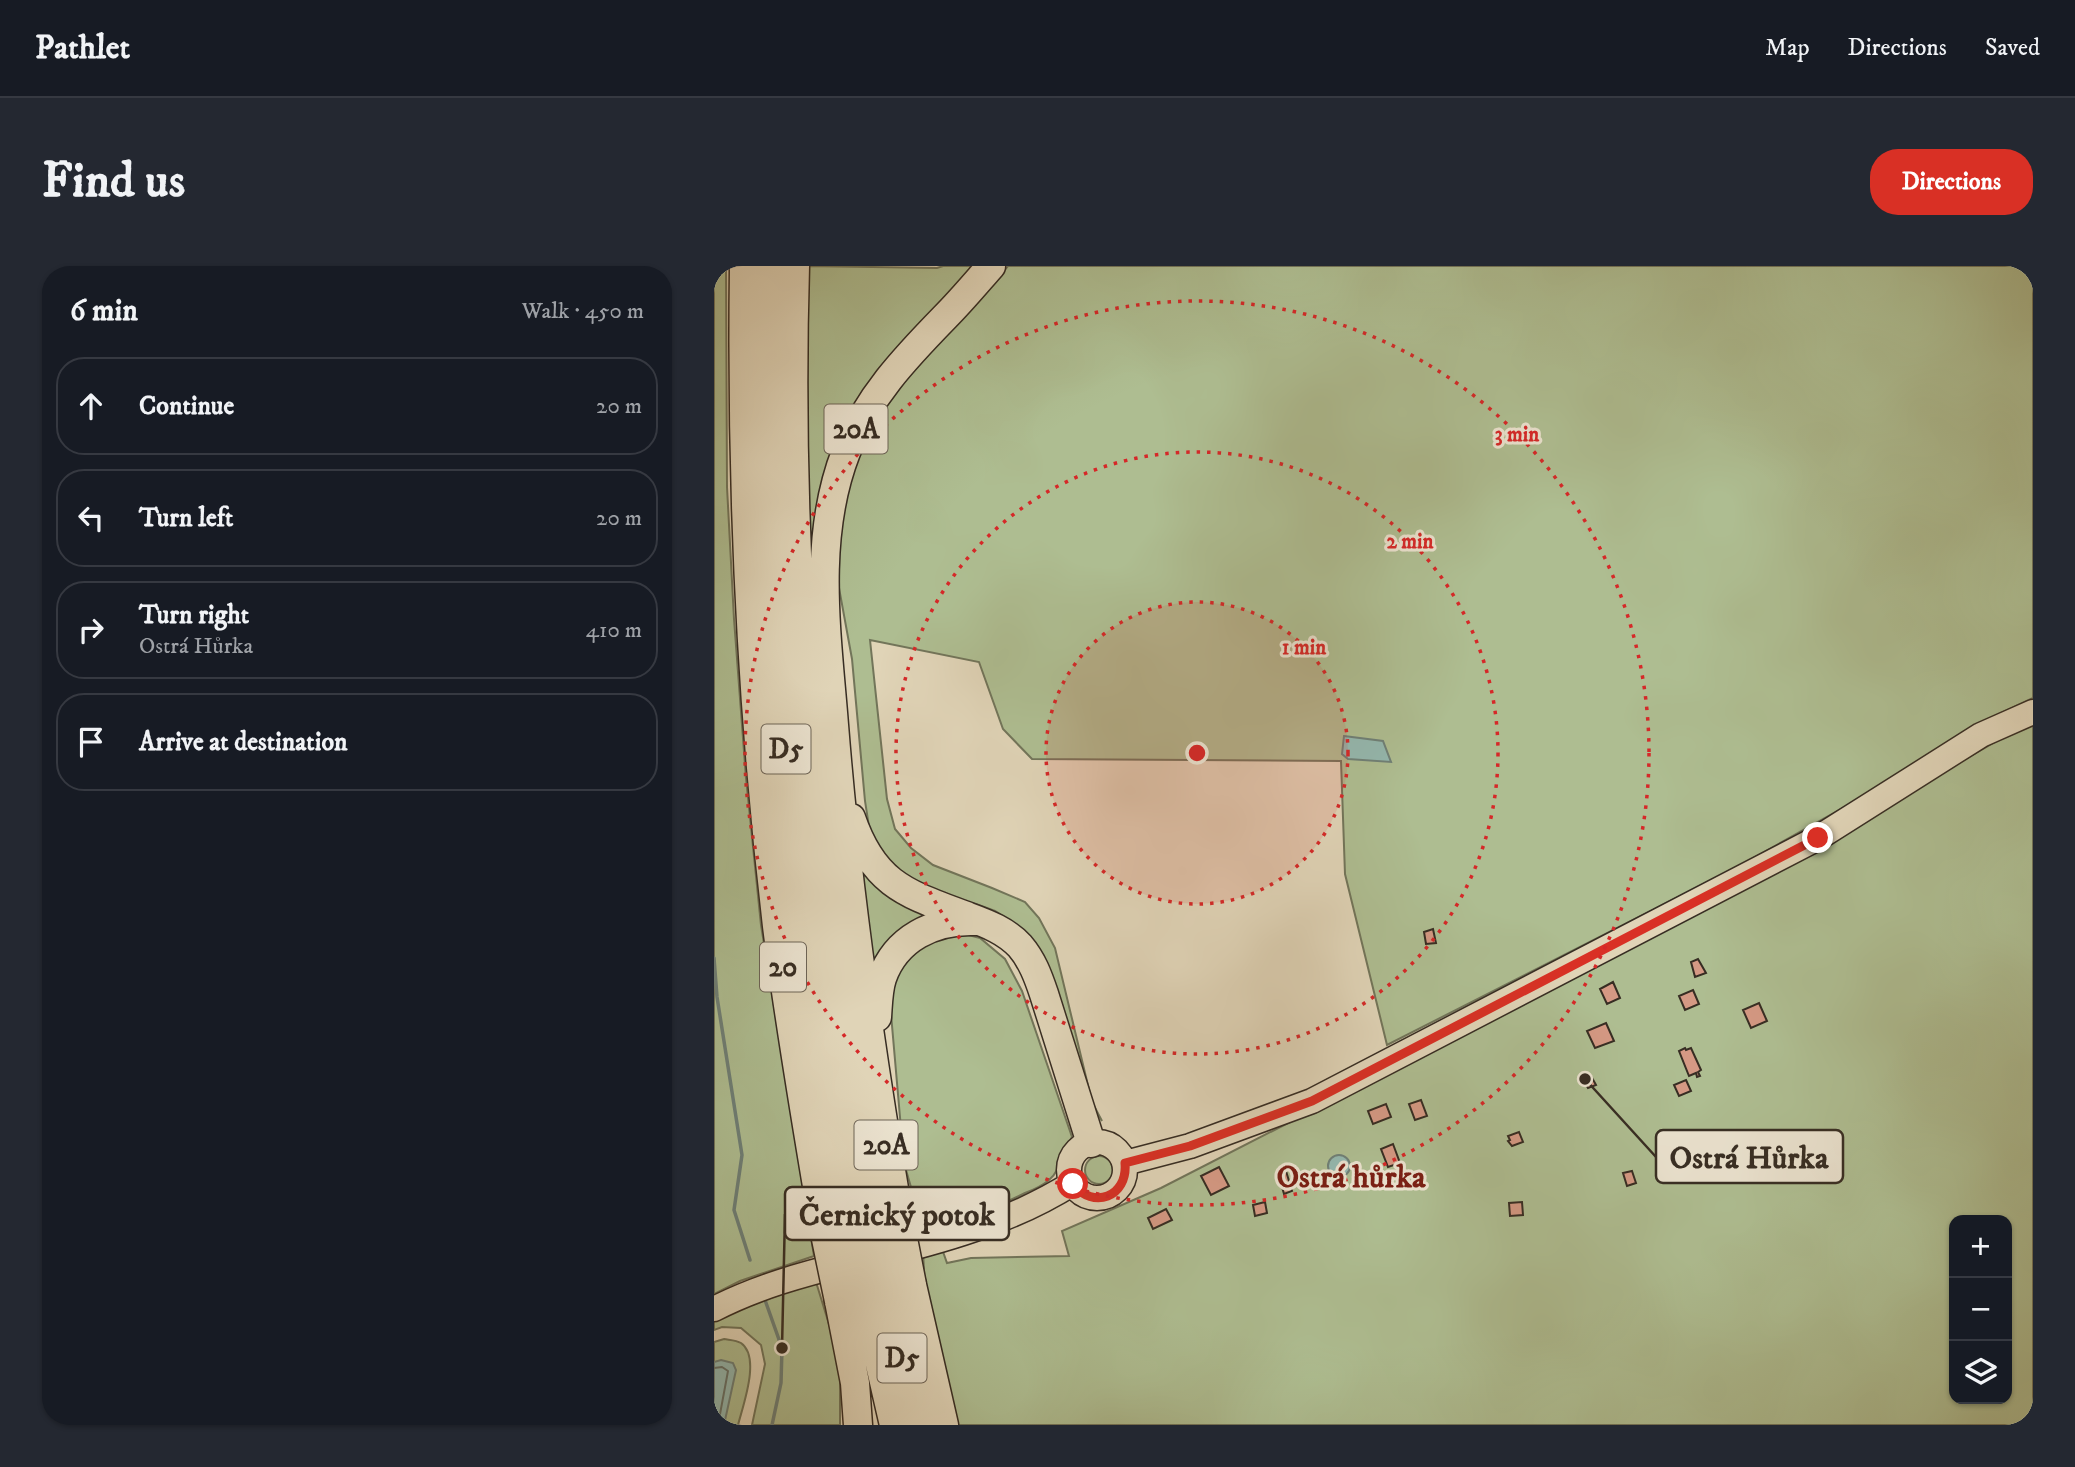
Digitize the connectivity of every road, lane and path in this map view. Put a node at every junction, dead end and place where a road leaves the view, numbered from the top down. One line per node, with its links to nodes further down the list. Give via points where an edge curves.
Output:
1 (770, 266): 12 (highway, D5, via 771,481 797,874 818,1029)
2 (794, 266): 12 (highway, D5, via 801,643 821,869)
3 (991, 266): 6 (highway, 20A, via 888,378 863,415 839,471 825,555)
4 (743, 271): 12 (highway, 20, via 745,484 757,712 779,938 792,1038)
5 (2033, 712): 10 (main road, via 1981,735 1818,838 1312,1101 1190,1146)
6 (839, 782): 7 (highway, via 862,845 885,877 917,897); 8 (highway, 20A)
7 (987, 923): 8 (highway, via 952,922 928,929 893,957 880,988); 9 (highway, via 1020,947 1038,976)
8 (874, 1072): 12 (highway, 20A)
9 (1091, 1143): 10 (main road, via 1108,1144); 11 (main road, via 1072,1159)
10 (1125, 1163): 11 (main road, via 1123,1181 1112,1194 1095,1198)
11 (1073, 1184): 14 (main road, via 981,1228 814,1272)
12 (862, 1226): 13 (highway, D5, bridge); 13 (highway, 20, bridge)
13 (876, 1293): 15 (highway, 20, via 855,1383); 16 (highway, D5); 17 (highway, D5); 18 (highway)
14 (714, 1309)
15 (858, 1425)
16 (894, 1425)
17 (918, 1425)
18 (944, 1425)

